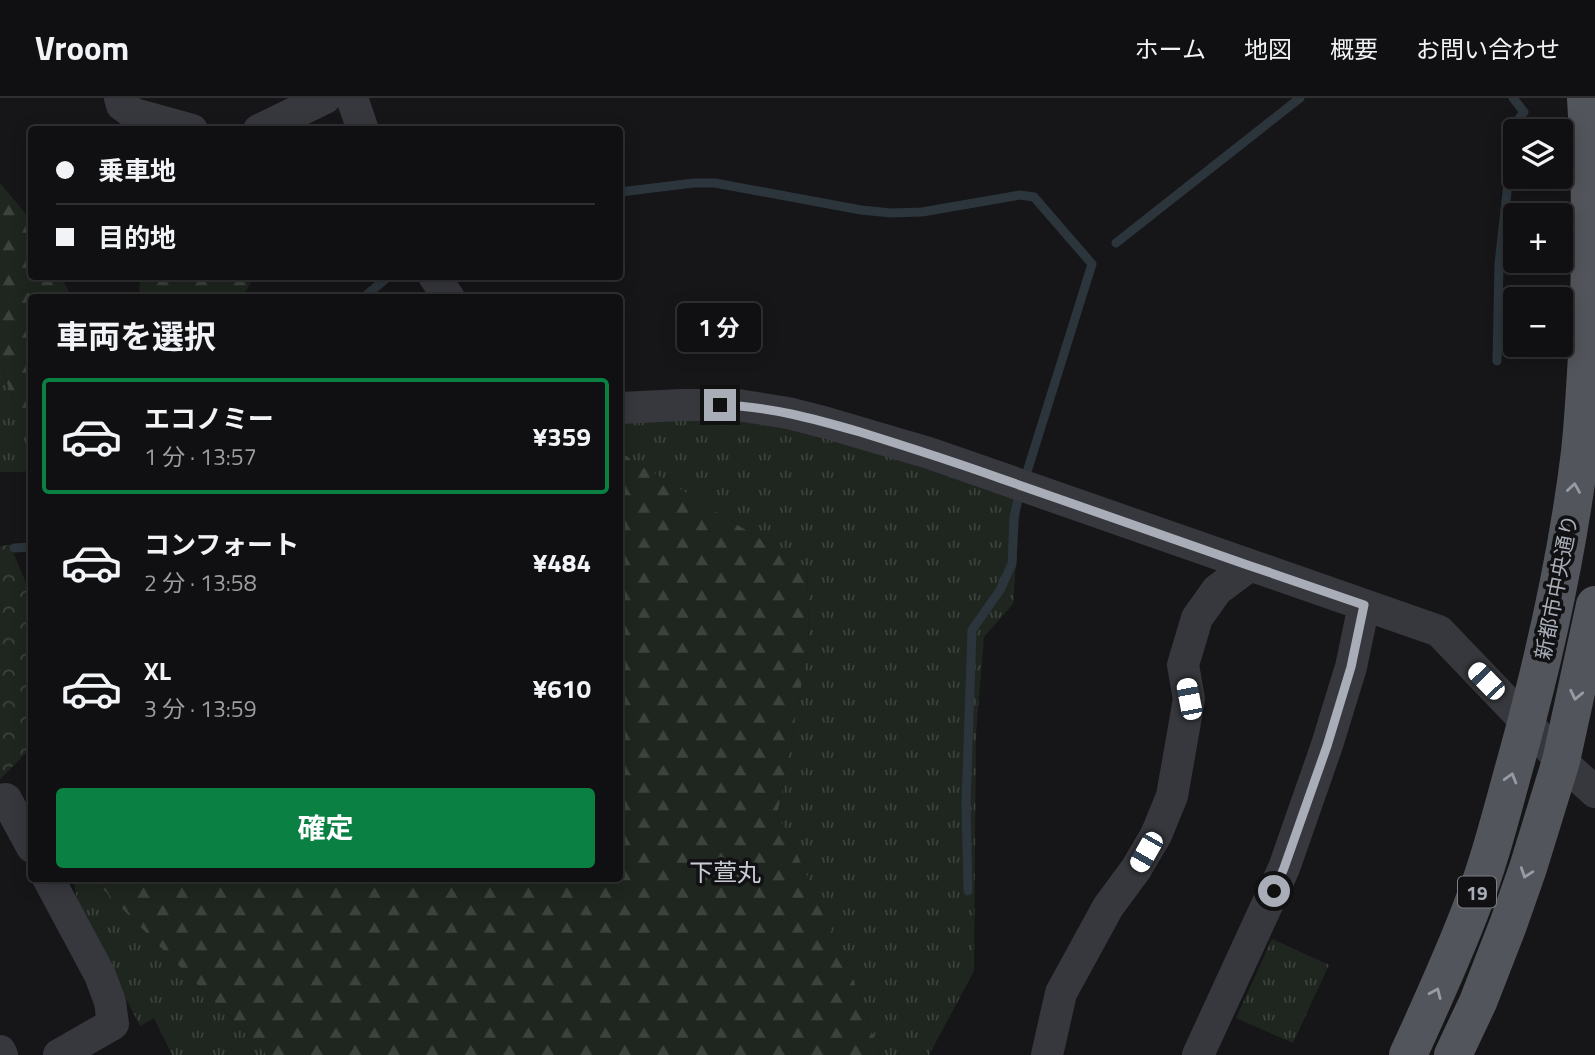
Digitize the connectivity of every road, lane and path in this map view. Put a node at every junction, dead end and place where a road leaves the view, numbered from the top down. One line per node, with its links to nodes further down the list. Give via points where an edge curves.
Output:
1 (120, 98): 5 (street, via 135,114)
2 (325, 98): 6 (street)
3 (352, 98): 7 (street)
4 (1586, 98): 12 (main road, 新都市中央通り / 19, one-way to 4, via 1562,568 1580,452 1590,276)
5 (178, 126)
6 (267, 126)
7 (362, 126)
8 (623, 408): 9 (street, via 738,405 814,419 929,453)
9 (1249, 566): 10 (street); 19 (street, via 1217,590 1197,618 1183,665 1189,699 1172,796 1156,835 1108,907 1061,993)
10 (1364, 605): 12 (street, via 1438,631); 20 (street, via 1327,746 1284,868)
11 (1595, 605): 13 (main road, 新都市中央通り / 19, one-way to 13)
12 (1527, 723): 13 (street); 21 (main road, 新都市中央通り / 19, one-way to 12, via 1472,909)
13 (1561, 761): 14 (street); 22 (main road, 新都市中央通り / 19, one-way to 22, via 1508,925)
14 (1595, 792)
15 (0, 800): 16 (street, via 6,799)
16 (28, 840)
17 (50, 882): 18 (street, via 100,975 113,1024)
18 (59, 1055)
19 (1047, 1055)
20 (1198, 1055)
21 (1408, 1055)
22 (1453, 1055)

